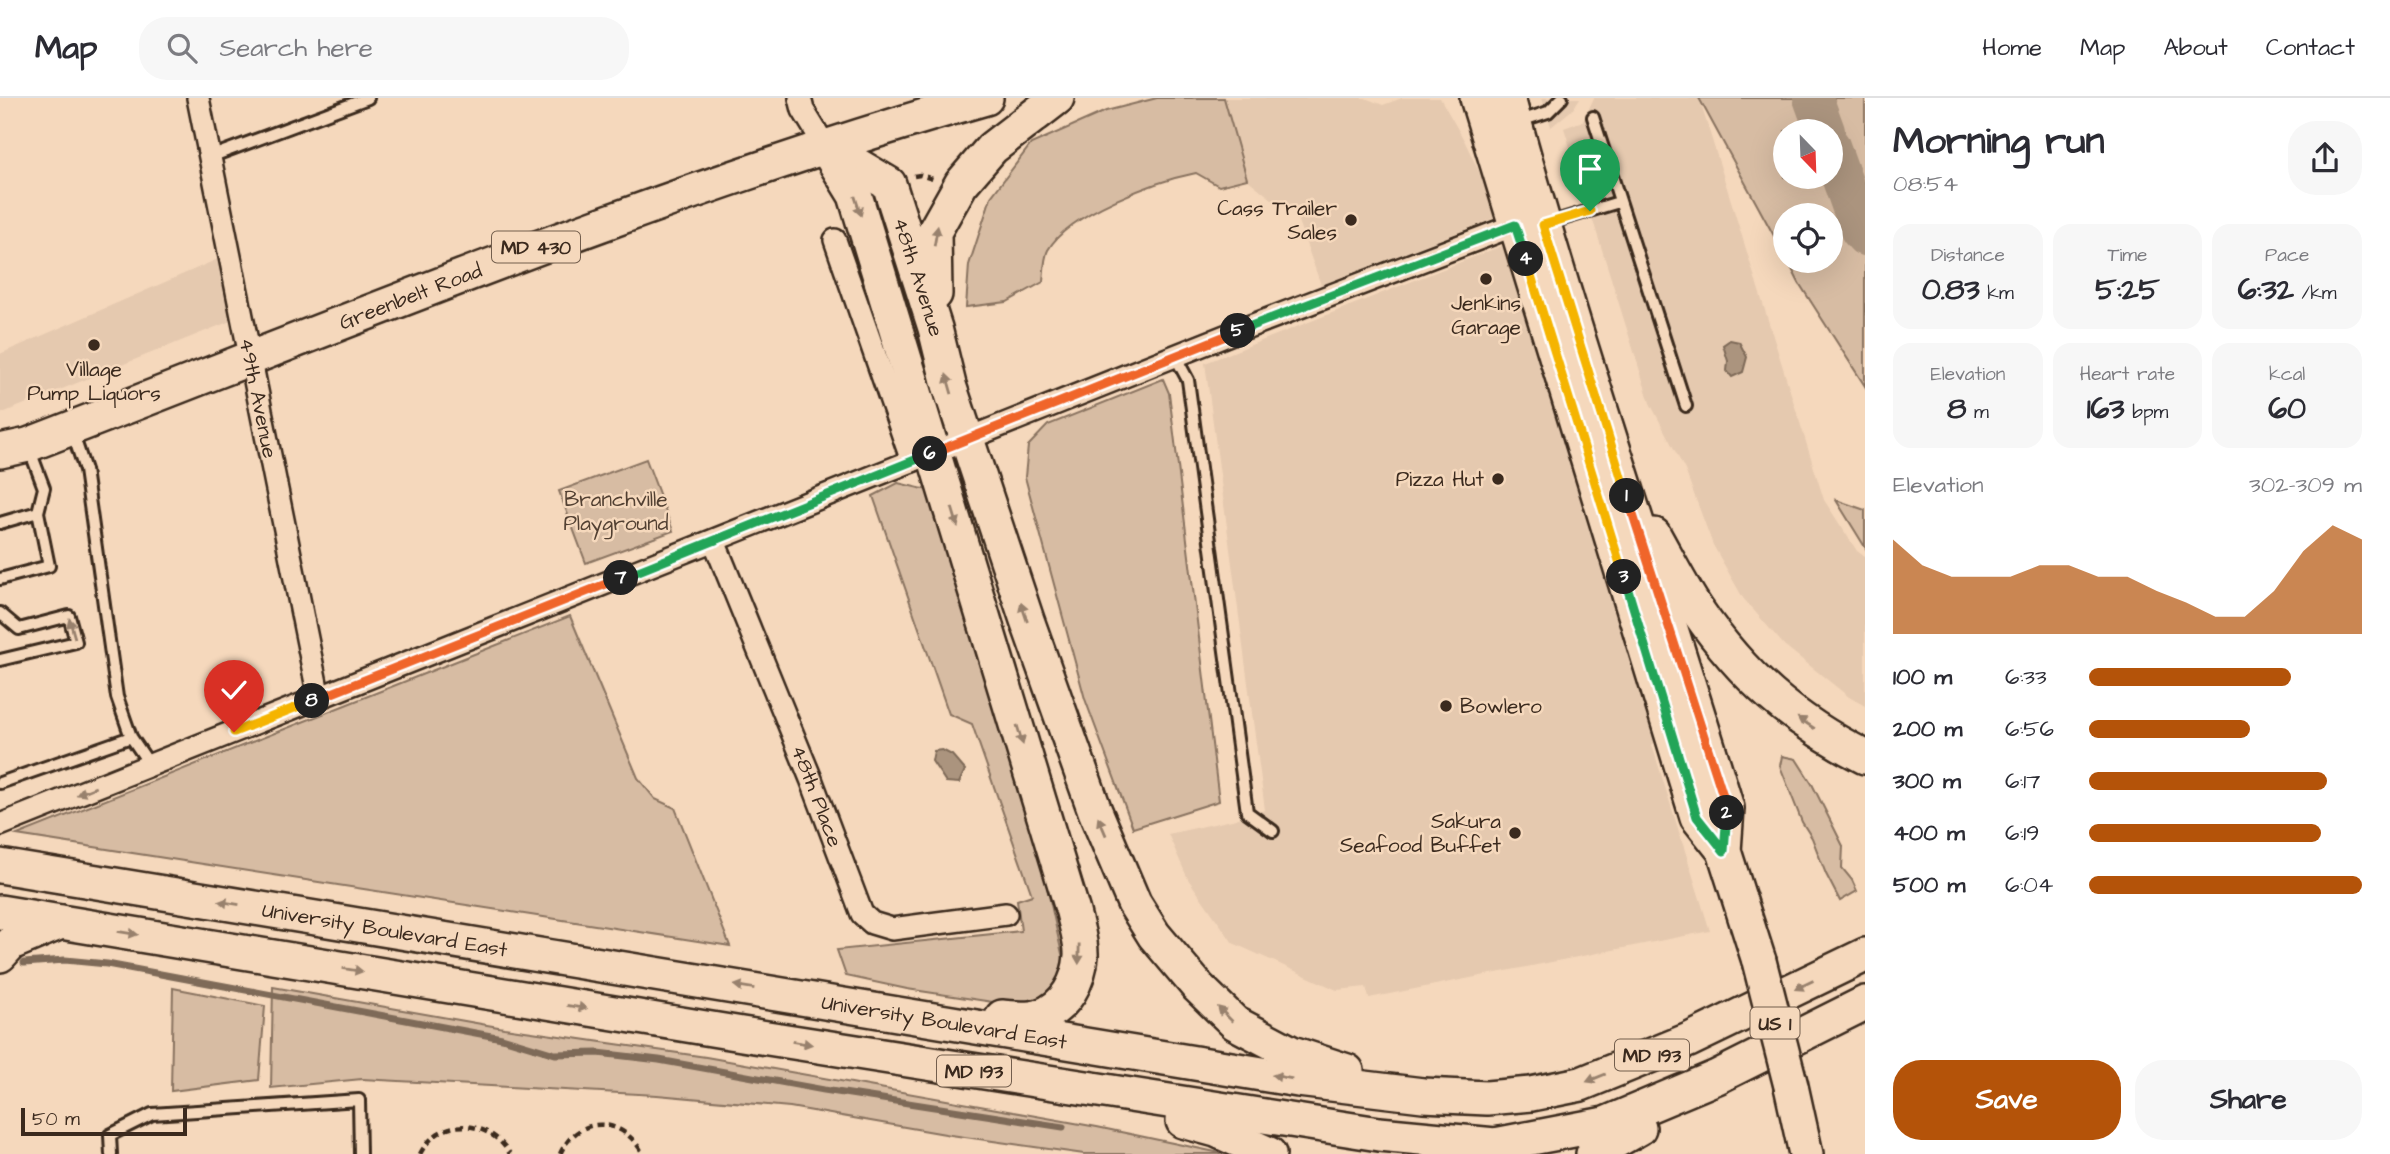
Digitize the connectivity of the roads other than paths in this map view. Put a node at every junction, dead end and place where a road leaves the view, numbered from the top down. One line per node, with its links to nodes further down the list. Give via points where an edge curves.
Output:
1 (198, 98): 12 (street, 49th Avenue)
2 (368, 98): 12 (lane)
3 (800, 98): 11 (street, 48th Avenue)
4 (986, 98): 11 (main road, Greenbelt Road / MD 430)
5 (1057, 98): 16 (main road, one-way to 5, via 934,232 961,184 992,148)
6 (1464, 98): 10 (main road)
7 (1478, 98): 10 (main road, US 1)
8 (1562, 98): 10 (lane, via 1548,112)
9 (1593, 117): 13 (lane)
10 (1503, 118): 14 (main road, US 1)
11 (825, 146): 16 (main road, 48th Avenue, via 889,184); 18 (main road, Greenbelt Road / MD 430, via 556,239); 23 (main road, 48th Avenue, one-way to 23, via 855,195)
12 (210, 157): 18 (street, 49th Avenue)
13 (1619, 202): 14 (lane); 19 (lane)
14 (1529, 225): 17 (street); 25 (main road, US 1); 39 (main road, US 1, via 1697,817)
15 (835, 240): 23 (street)
16 (935, 328): 21 (main road, 48th Avenue, one-way to 16)
17 (1175, 356): 21 (street); 38 (lane, via 1188,380 1247,812)
18 (251, 360): 20 (main road, Greenbelt Road / MD 430); 32 (street, 49th Avenue)
19 (1686, 406)
20 (71, 429): 22 (main road, Greenbelt Road / MD 430); 33 (lane, via 85,470 117,697)
21 (967, 439): 23 (street); 50 (main road, 48th Avenue, one-way to 21, via 1292,1053 1235,1023 1154,935 1134,903 1096,811)
22 (14, 448): 24 (main road, MD 430); 26 (lane, via 44,488)
23 (923, 457): 28 (street); 46 (main road, 48th Avenue, one-way to 46, via 1073,912 1082,954 1074,986 1059,1005 1040,1016 971,1015)
24 (0, 466)
25 (1625, 489): 34 (main road, one-way to 25, via 1796,717 1753,680 1696,609); 39 (main road, US 1, via 1727,808)
26 (38, 512): 27 (lane); 29 (lane, via 49,566)
27 (0, 523)
28 (714, 541): 32 (street); 42 (street, 48th Place, via 862,914 872,923 892,929)
29 (0, 579)
30 (0, 613): 31 (lane, one-way to 30, via 76,642 69,616 19,629)
31 (0, 660)
32 (319, 698): 35 (street)
33 (131, 737): 35 (lane); 36 (lane)
34 (1865, 757)
35 (150, 765): 37 (street, one-way to 37)
36 (0, 783)
37 (0, 825)
38 (1273, 831)
39 (1724, 851): 55 (main road, US 1, bridge, via 1759,961)
40 (0, 866): 46 (main road, University Boulevard East / MD 193, one-way to 40)
41 (0, 912): 43 (main road, MD 193)
42 (1006, 914)
43 (61, 922): 44 (main road, via 11,943); 49 (main road, MD 193, one-way to 49)
44 (0, 955)
45 (1865, 955): 50 (main road, University Boulevard East / MD 193, one-way to 50, via 1689,1040 1581,1084 1487,1098)
46 (841, 1003): 50 (main road, University Boulevard East / MD 193, one-way to 46, via 1298,1080)
47 (1865, 1003): 49 (main road, MD 193, via 1717,1077 1605,1124 1495,1145 1379,1134)
48 (1865, 1010): 54 (main road)
49 (997, 1074): 53 (main road, via 1216,1129)
50 (1423, 1095)
51 (111, 1154): 52 (lane, via 110,1135 152,1114 359,1100)
52 (360, 1154)
53 (1269, 1154)
54 (1592, 1154)
55 (1807, 1154)

